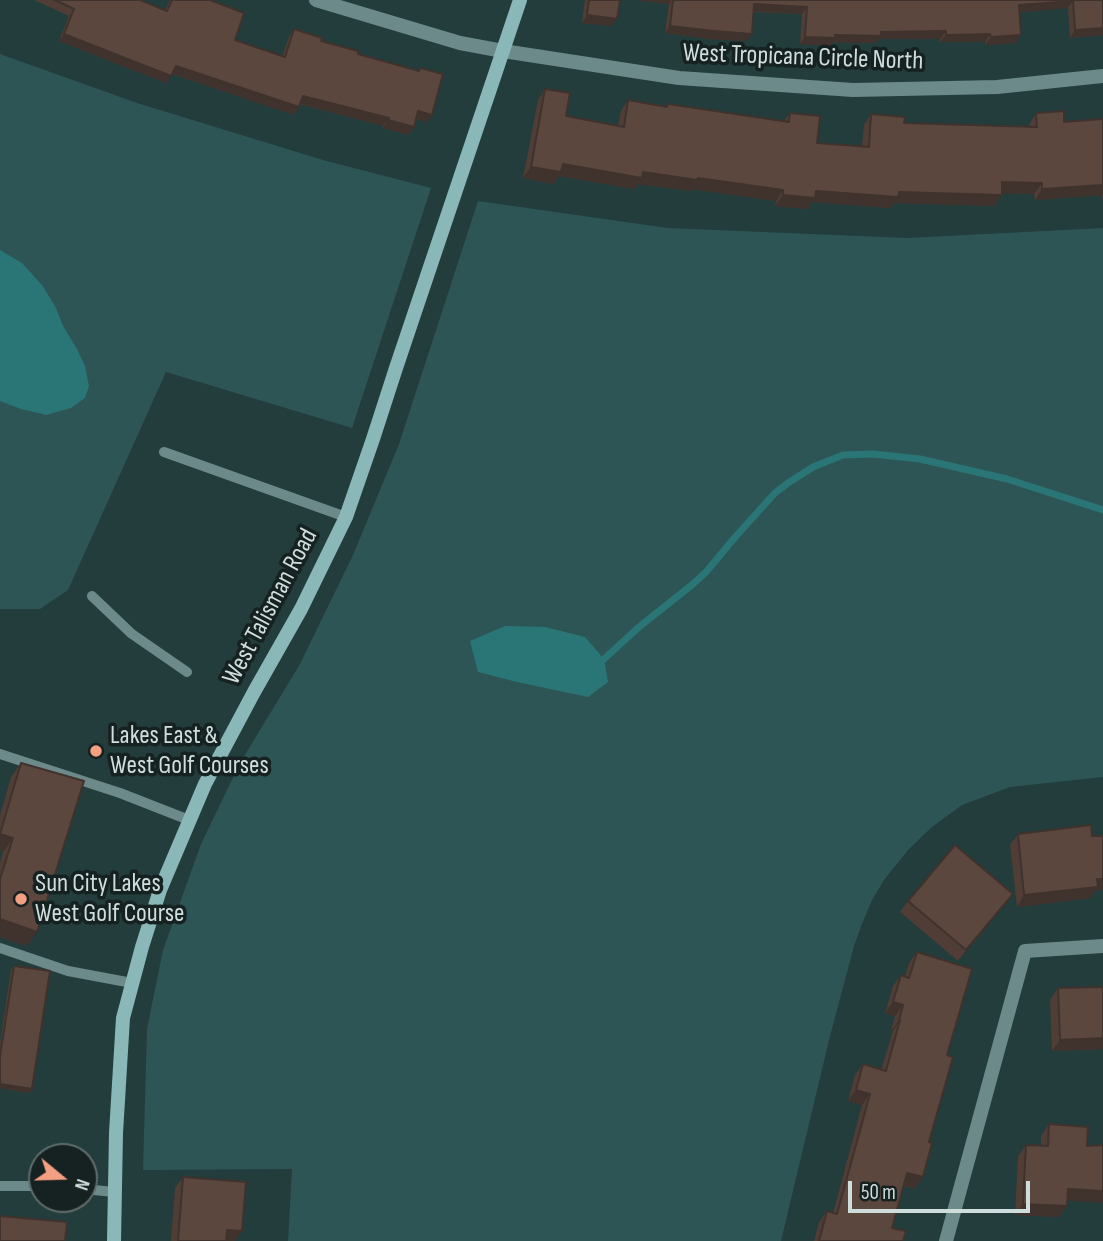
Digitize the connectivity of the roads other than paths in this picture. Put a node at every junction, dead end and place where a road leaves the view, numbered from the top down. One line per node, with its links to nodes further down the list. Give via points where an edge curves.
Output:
1 (316, 0): 3 (street, West Tropicana Circle North)
2 (520, 0): 3 (street, West Talisman Road)
3 (502, 51): 4 (street, West Tropicana Circle North, via 679,78 853,90 997,87); 6 (street, West Talisman Road)
4 (1103, 76)
5 (164, 452): 6 (lane)
6 (346, 517): 10 (street, West Talisman Road)
7 (92, 596): 8 (lane, via 132,634)
8 (187, 672)
9 (0, 754): 10 (lane)
10 (189, 820): 13 (street, West Talisman Road, via 160,890)
11 (1103, 946): 19 (street, via 1025,951)
12 (0, 948): 13 (lane, via 68,971)
13 (132, 983): 17 (street, West Talisman Road, via 123,1018)
14 (0, 1186): 15 (lane)
15 (28, 1186)
16 (98, 1190): 17 (lane)
17 (114, 1192): 18 (street, West Talisman Road)
18 (114, 1241)
19 (946, 1241)

